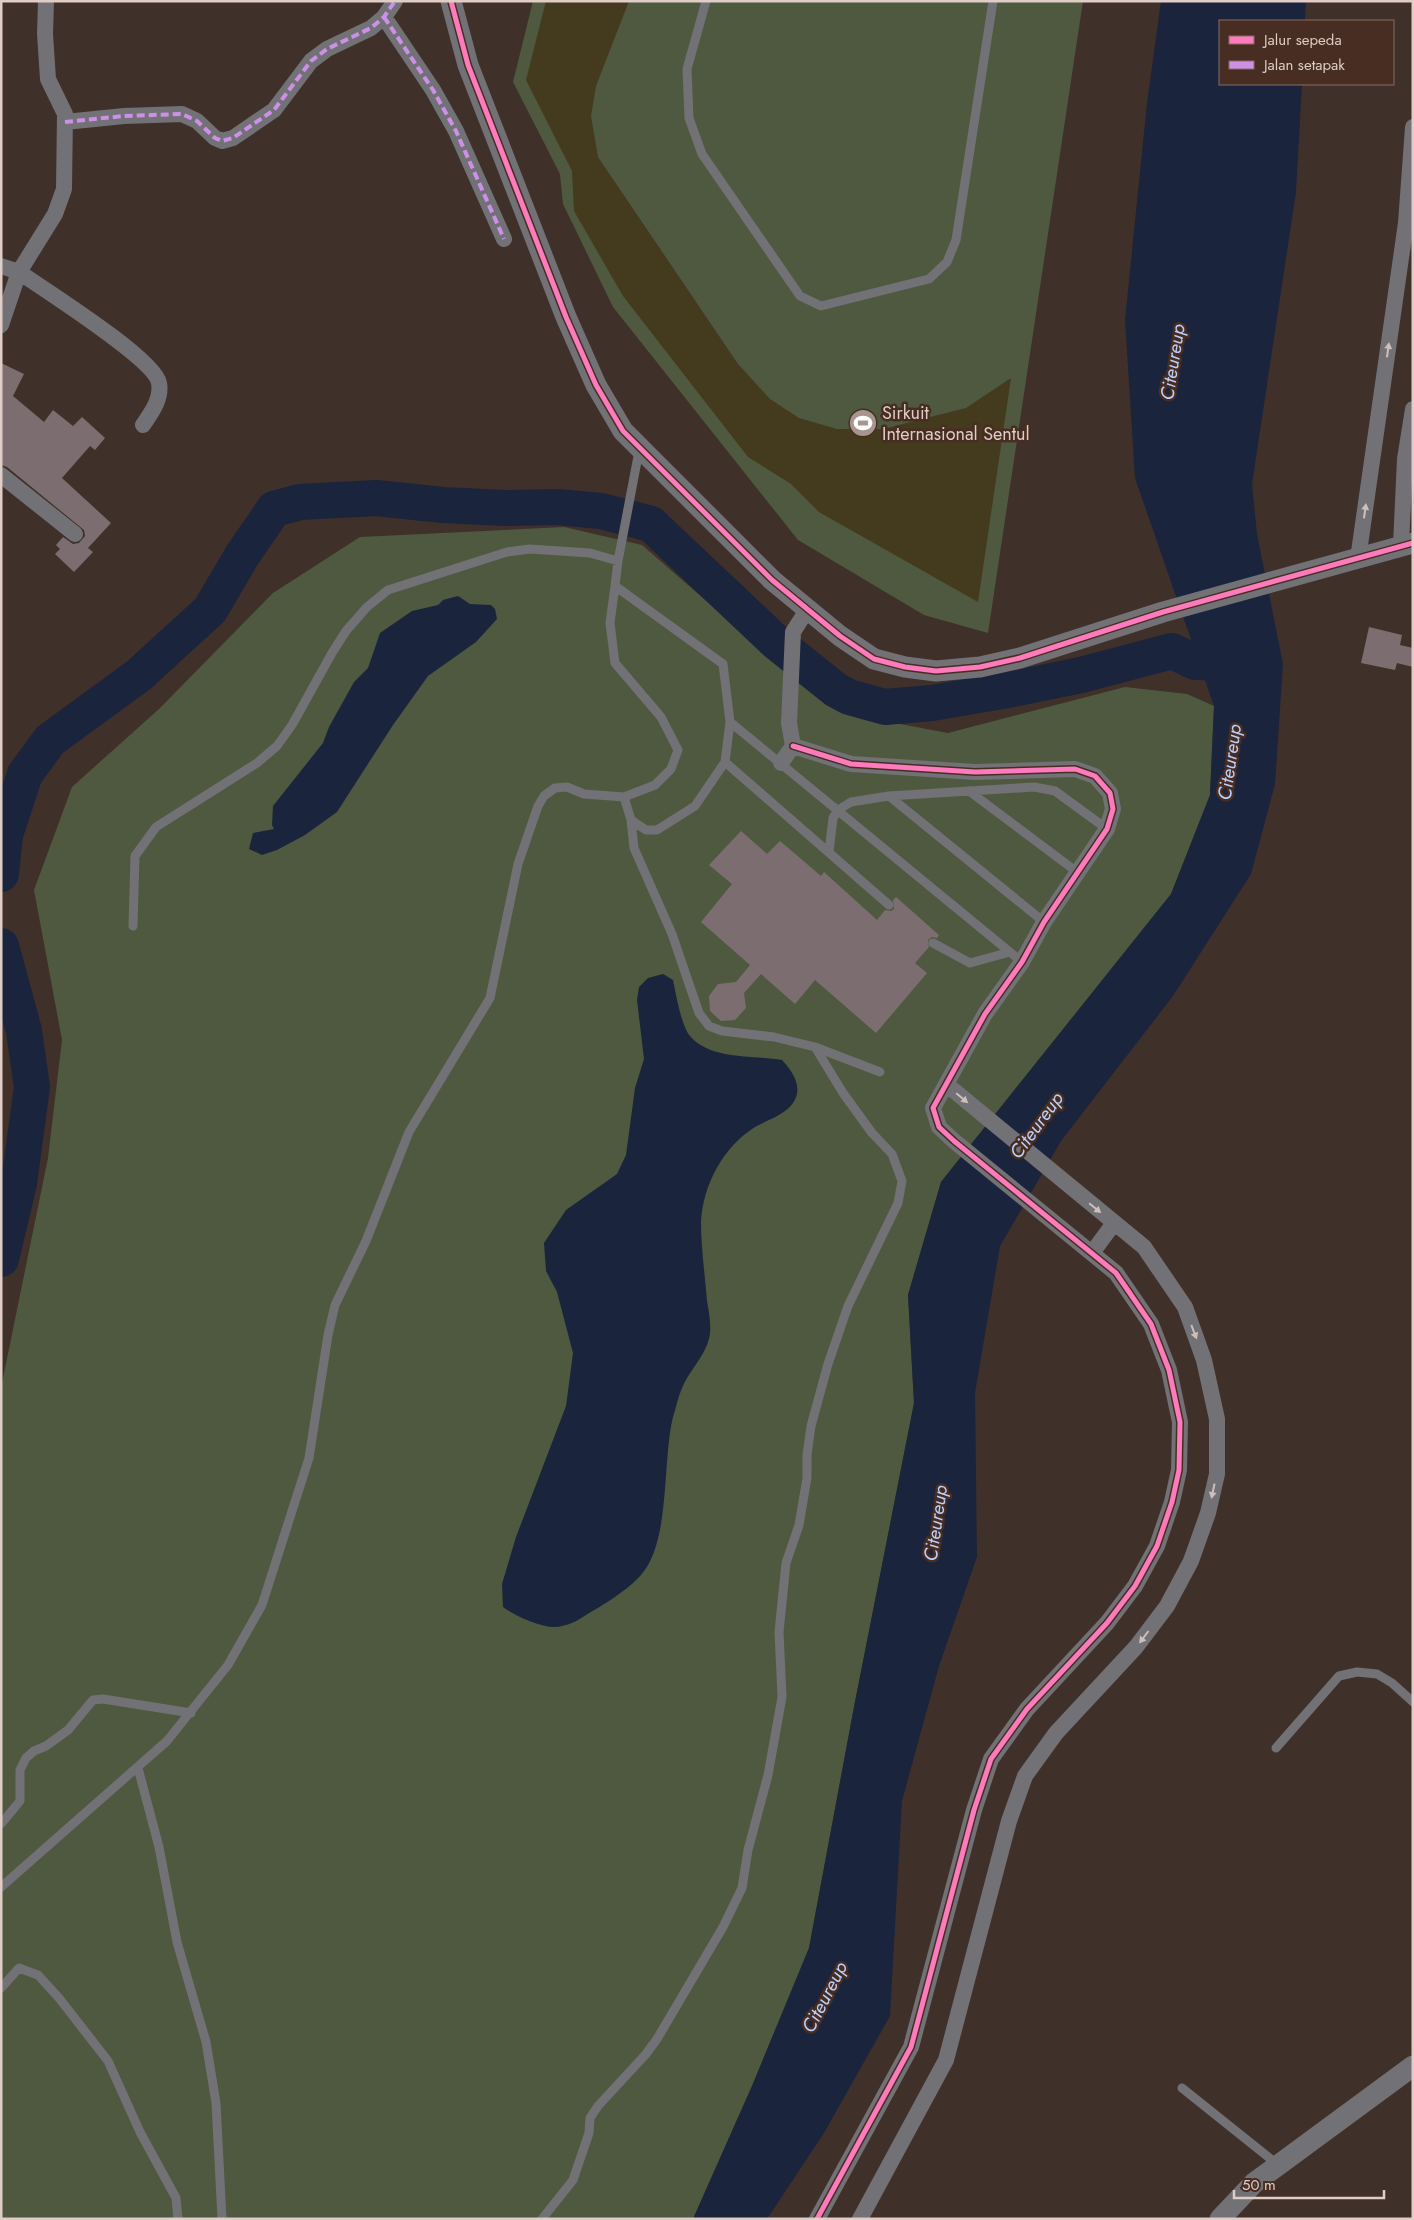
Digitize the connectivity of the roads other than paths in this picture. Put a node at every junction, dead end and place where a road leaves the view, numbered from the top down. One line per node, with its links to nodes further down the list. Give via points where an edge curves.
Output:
1 (46, 1): 7 (street, via 48,79 65,114)
2 (395, 1): 6 (street)
3 (451, 1): 15 (street, via 468,65 566,317 596,385 623,431)
4 (706, 1): 5 (lane, via 688,69 689,118 702,154 800,296 821,306 930,280 947,262 956,240)
5 (993, 1)
6 (384, 16): 7 (street, via 371,28 311,60 274,110 233,138 222,141 215,138 197,120 182,114); 9 (street, via 451,123)
7 (65, 122): 11 (street, via 64,189 55,214)
8 (1413, 127): 19 (street, one-way to 8, via 1406,224)
9 (504, 239)
10 (1, 266): 11 (street)
11 (19, 272): 12 (street); 14 (street, via 151,369 159,382 158,400)
12 (1, 325)
13 (1413, 409): 18 (street, via 1405,459)
14 (143, 425)
15 (640, 448): 20 (lane); 22 (street, via 772,580)
16 (1, 475): 17 (street)
17 (75, 534)
18 (1407, 544): 19 (street)
19 (1358, 559): 22 (street, via 1163,612 1020,658 980,667 936,671 874,659)
20 (618, 561): 21 (lane); 37 (lane, via 590,553 530,549 507,552 388,590 367,607 346,631 277,746 257,763 156,827 144,842 135,856)
21 (615, 586): 23 (lane, via 723,664); 29 (lane, via 610,623 615,663 661,717 678,750 671,768 655,785)
22 (807, 610): 24 (street, via 792,632 789,723)
23 (730, 722): 25 (lane); 26 (lane)
24 (793, 746): 26 (street); 32 (street, via 851,764 975,772 1075,769 1095,776 1110,793 1113,809)
25 (725, 762): 31 (lane, via 695,806 657,830 646,830); 33 (lane)
26 (781, 763): 30 (lane)
27 (969, 791): 28 (lane); 32 (lane, via 1034,787 1055,791); 34 (lane)
28 (889, 796): 30 (lane, via 851,802); 36 (lane)
29 (624, 797): 31 (lane); 46 (lane, via 584,794 567,787 554,788 538,806 518,864 490,998 409,1132 366,1241 336,1305 328,1334 309,1458 269,1588 228,1665)
30 (838, 810): 33 (lane, via 833,818); 39 (lane)
31 (631, 820): 40 (lane, via 634,848 672,934 698,1012 709,1026)
32 (1107, 829): 34 (street)
33 (829, 852): 35 (lane)
34 (1077, 872): 36 (street)
35 (889, 905)
36 (1044, 922): 39 (street)
37 (133, 926)
38 (933, 943): 39 (lane, via 970,964)
39 (1016, 957): 42 (street)
40 (815, 1047): 41 (lane); 57 (lane, via 866,1125 892,1154 902,1181 898,1203 848,1306 811,1426 807,1478 799,1525 786,1562 778,1632 782,1697 742,1888 657,2040 590,2118 589,2133 573,2180)
41 (880, 1072)
42 (946, 1084): 43 (street, one-way to 43); 44 (street, via 933,1108 939,1127)
43 (1114, 1223): 44 (street); 59 (street, one-way to 59, via 1144,1247 1185,1306 1204,1360 1217,1419 1216,1474 1208,1513 1191,1561 1167,1606 1136,1648 1056,1733 1025,1776 1009,1821 946,2060)
44 (1092, 1253): 58 (street, via 1116,1273 1151,1324 1169,1370 1180,1422 1179,1470 1172,1502 1157,1546 1135,1586 1107,1624 1027,1709 991,1759 974,1810 911,2047)
45 (1413, 1702): 47 (lane, via 1376,1674 1358,1672 1339,1676)
46 (192, 1713): 48 (lane); 49 (lane, via 103,1698 93,1700 68,1730 26,1758 20,1770 20,1801)
47 (1276, 1748)
48 (138, 1768): 50 (lane); 56 (lane, via 177,1942 206,2042 216,2102)
49 (1, 1824)
50 (1, 1887)
51 (1, 1988): 55 (lane, via 19,1968 38,1975 108,2061 140,2132 176,2198)
52 (1413, 2066): 54 (street)
53 (1182, 2088): 54 (lane)
54 (1277, 2164): 60 (street, via 1254,2182)
55 (178, 2219)
56 (222, 2219)
57 (542, 2219)
58 (817, 2219)
59 (860, 2219)
60 (1220, 2219)

